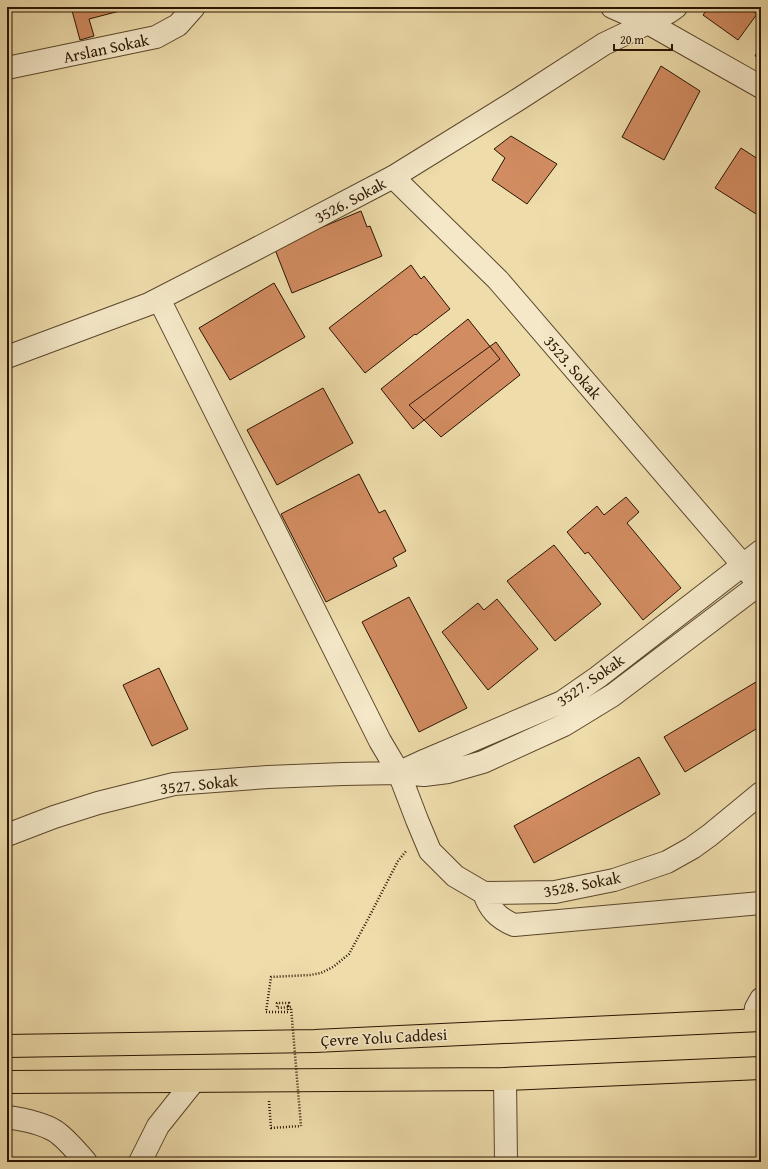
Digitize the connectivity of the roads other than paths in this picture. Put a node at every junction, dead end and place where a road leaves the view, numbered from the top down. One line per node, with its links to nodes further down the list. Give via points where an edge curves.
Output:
1 (194, 7): 5 (street, Arslan Sokak, via 178,25 156,37)
2 (612, 7): 4 (street)
3 (676, 7): 4 (street, 3526. Sokak)
4 (648, 23): 6 (street); 7 (street, 3526. Sokak, via 604,44)
5 (7, 68)
6 (761, 87)
7 (393, 177): 8 (street, 3526. Sokak); 11 (street, 3523. Sokak, via 498,280)
8 (159, 299): 9 (street, 3526. Sokak); 13 (street, via 380,741)
9 (7, 357)
10 (761, 551): 11 (street, 3527. Sokak)
11 (743, 565): 12 (street, 3523. Sokak); 13 (street, 3527. Sokak, via 562,702)
12 (760, 584): 13 (street, 3527. Sokak, via 613,695 564,725 483,762 448,772 424,775)
13 (399, 773): 15 (street, 3527. Sokak, via 268,777 174,784 98,803); 16 (street, via 430,851 455,876)
14 (761, 794): 16 (street, 3528. Sokak, via 710,835 667,862 614,880 555,892)
15 (7, 835)
16 (484, 893): 17 (street, via 488,905 496,915 514,925)
17 (761, 903)
18 (761, 1000): 19 (street, via 756,1008)
19 (759, 1020): 20 (highway, Çevre Yolu Caddesi, via 315,1041)
20 (7, 1046)
21 (761, 1068): 22 (highway)
22 (505, 1079): 23 (highway); 28 (street)
23 (194, 1081): 24 (highway); 27 (street, via 158,1126)
24 (7, 1082)
25 (7, 1117): 26 (street, via 25,1119 55,1131)
26 (86, 1162)
27 (140, 1162)
28 (506, 1162)

